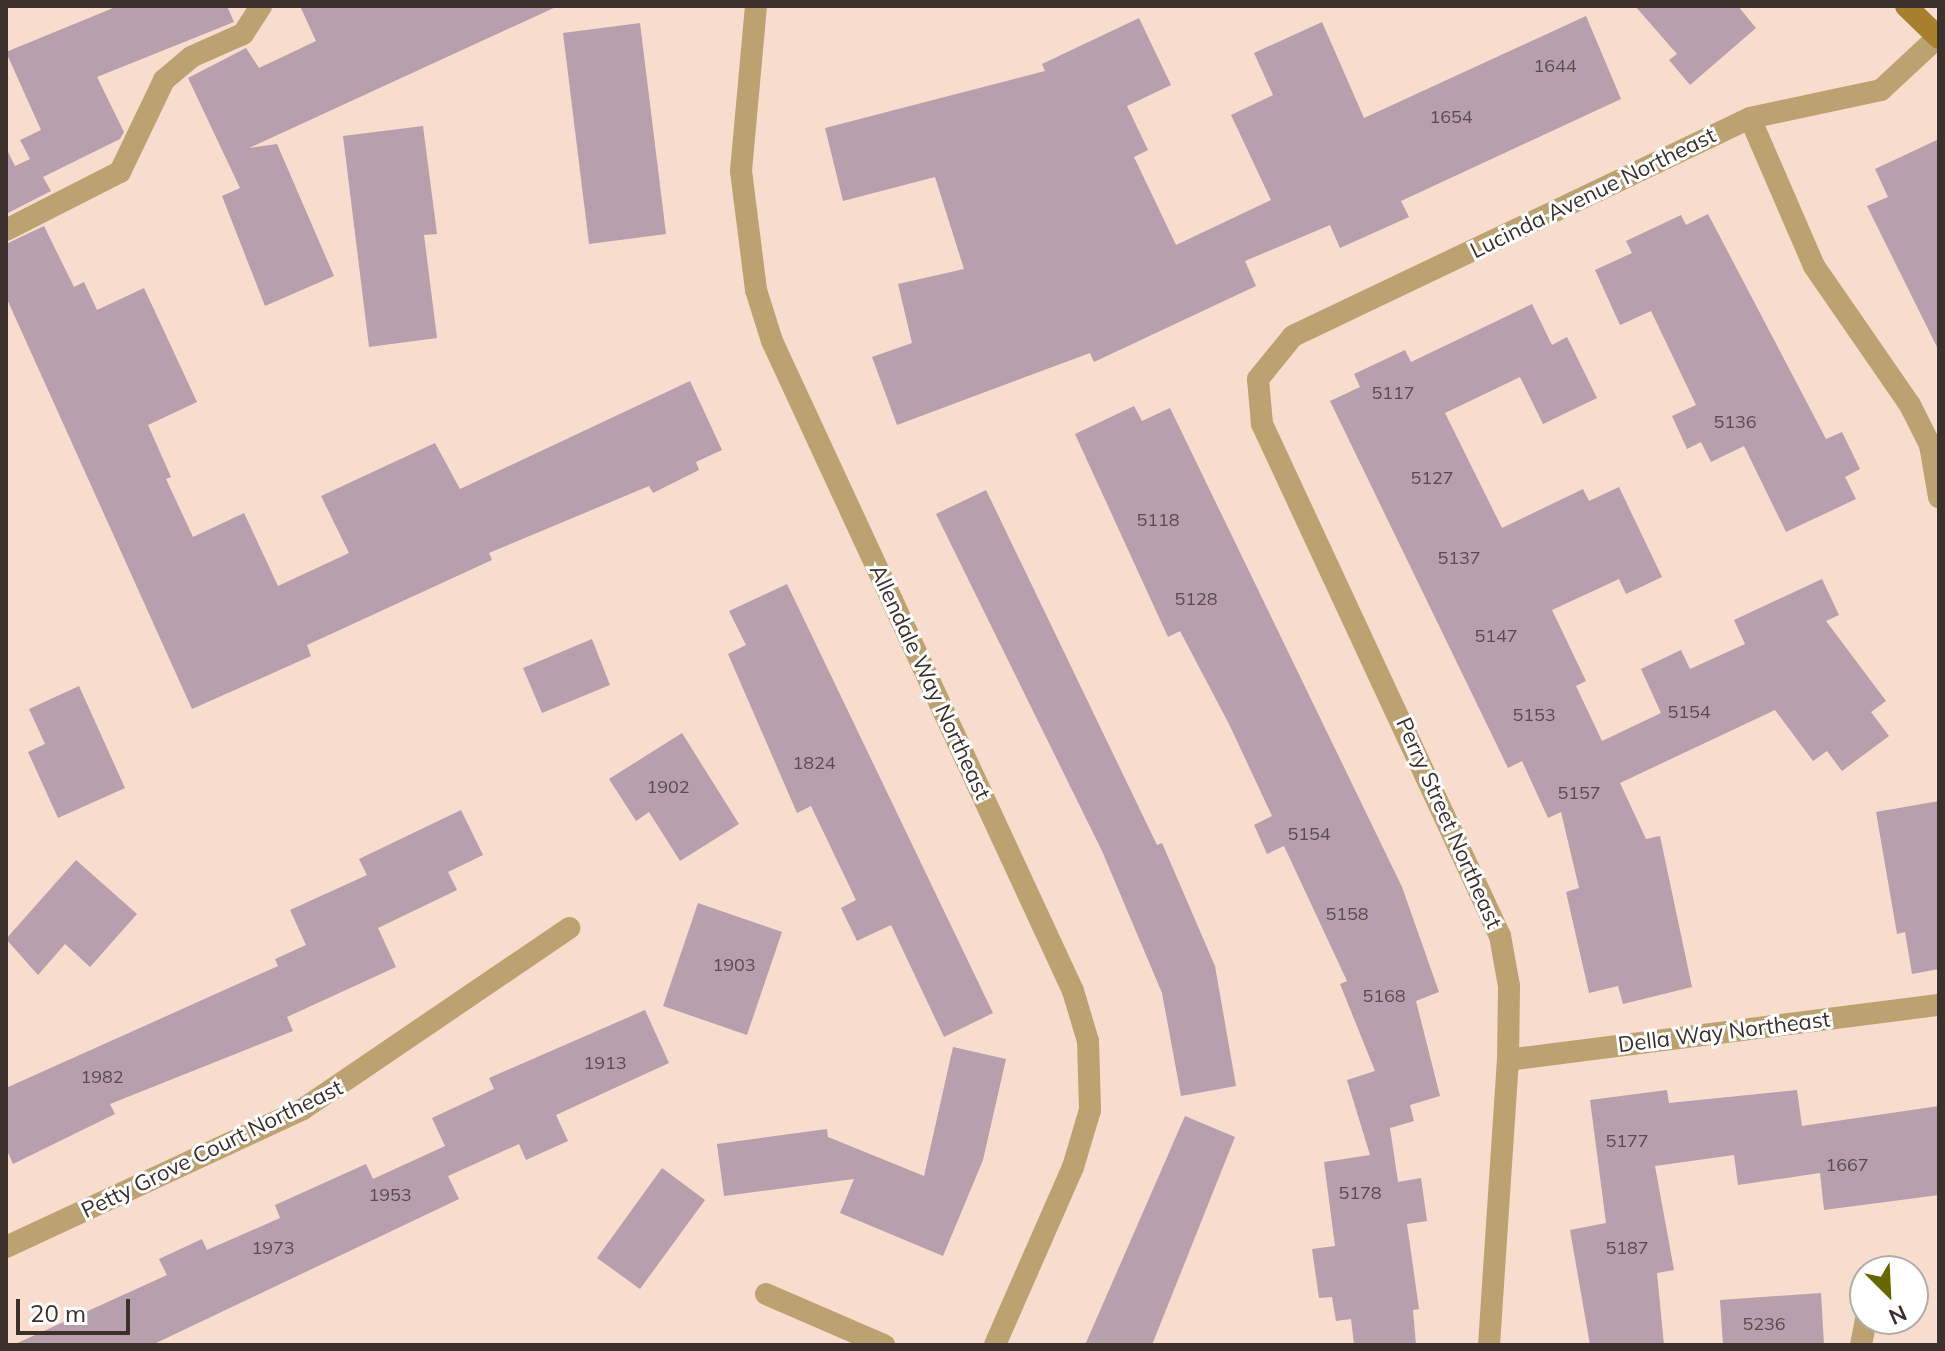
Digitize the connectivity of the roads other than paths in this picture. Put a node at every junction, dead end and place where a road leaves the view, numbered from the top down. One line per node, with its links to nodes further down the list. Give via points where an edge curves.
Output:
1 (261, 6): 6 (street, via 243,34 191,57 164,80 120,172)
2 (756, 6): 15 (street, Allendale Way Northeast, via 741,171 756,290 772,341 1073,991 1088,1041 1090,1110 1073,1167)
3 (1906, 6): 4 (main road)
4 (1938, 38): 5 (street, Lucinda Avenue Northeast, via 1869,95)
5 (1750, 118): 7 (street, Lucinda Avenue Northeast, via 1293,336); 8 (street, via 1814,266 1910,405 1930,445)
6 (6, 230)
7 (1258, 379): 11 (street, Perry Street Northeast, via 1262,424 1484,889 1509,986)
8 (1939, 497)
9 (569, 928): 12 (street, Petty Grove Court Northeast, via 303,1109)
10 (1939, 1005): 11 (street, Della Way Northeast)
11 (1508, 1060): 16 (street, Perry Street Northeast)
12 (6, 1247)
13 (766, 1294): 14 (street)
14 (884, 1345)
15 (995, 1345)
16 (1489, 1345)

